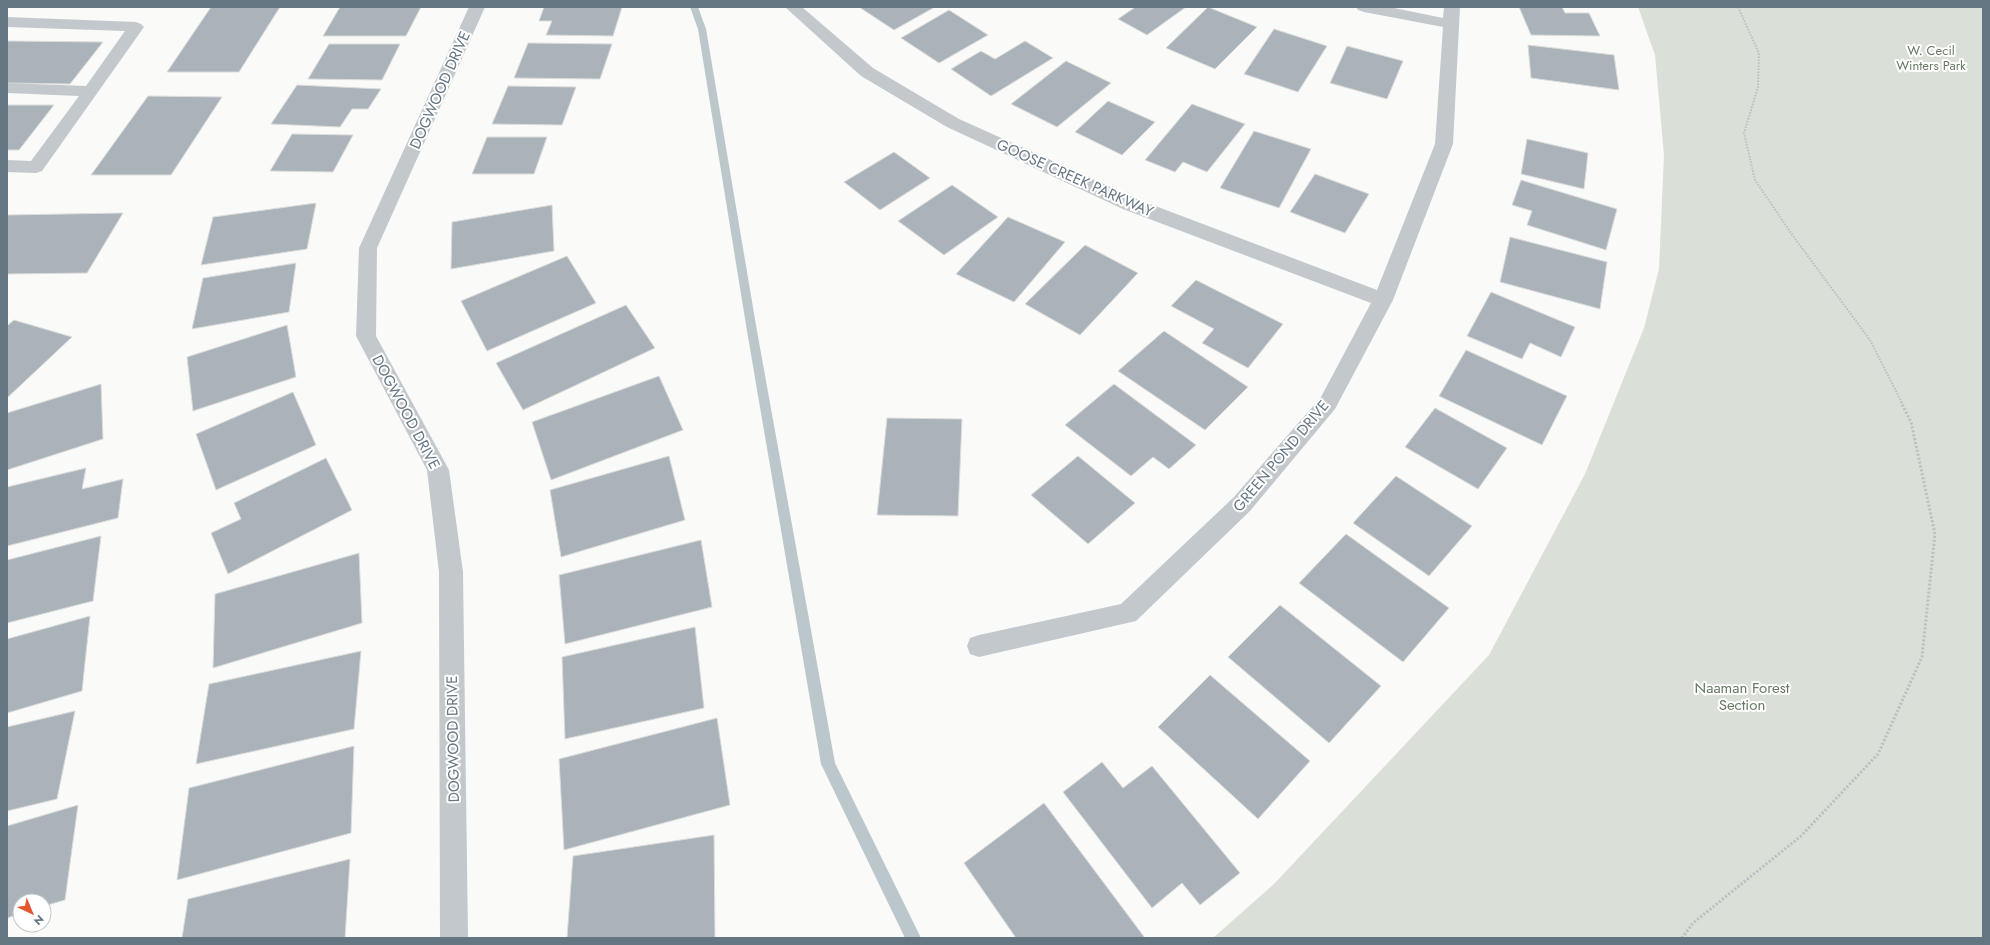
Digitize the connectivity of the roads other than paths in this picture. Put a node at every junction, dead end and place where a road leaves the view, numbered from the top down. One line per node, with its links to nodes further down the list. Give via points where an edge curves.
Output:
1 (477, 7): 11 (street, DOGWOOD DRIVE, via 368,248 366,336 438,470 451,572)
2 (793, 7): 9 (street, GOOSE CREEK PARKWAY, via 867,72 952,123 1130,204)
3 (1364, 7): 4 (street)
4 (1452, 16): 9 (street, GREEN POND DRIVE, via 1444,144)
5 (7, 22): 7 (lane, via 136,27)
6 (7, 88): 7 (lane)
7 (89, 91): 8 (lane, via 36,167)
8 (7, 166)
9 (1383, 300): 10 (street, GREEN POND DRIVE, via 1328,402 1242,504 1128,614)
10 (979, 646)
11 (454, 938)

